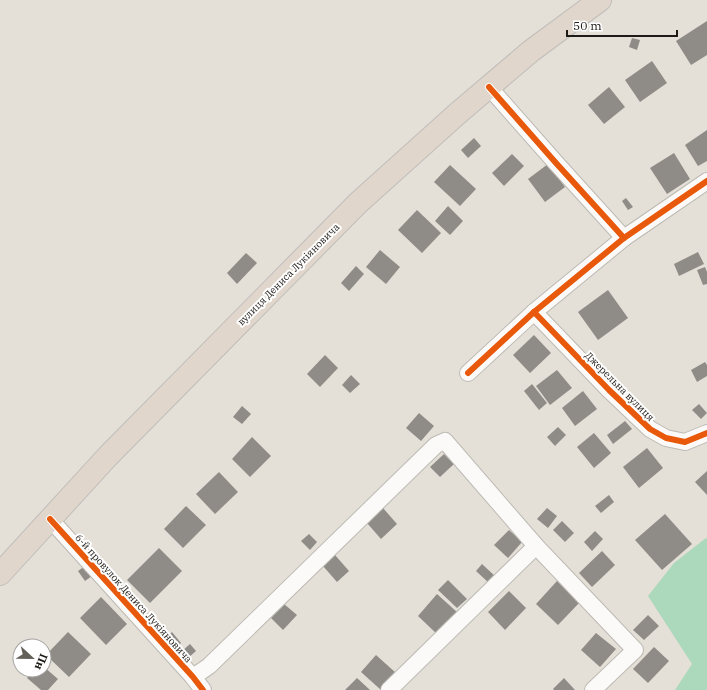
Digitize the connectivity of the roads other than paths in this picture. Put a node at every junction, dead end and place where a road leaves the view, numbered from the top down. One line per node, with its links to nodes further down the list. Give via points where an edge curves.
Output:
1 (598, 1): 2 (highway, вулиця Дениса Лукіяновича, via 531,51)
2 (489, 87): 4 (street); 8 (highway, вулиця Дениса Лукіяновича, via 358,204 108,456)
3 (707, 181): 4 (street)
4 (624, 238): 5 (street)
5 (534, 312): 6 (street); 7 (street, Джерельна вулиця, via 650,429 666,438 685,442)
6 (468, 373)
7 (707, 433)
8 (50, 519): 10 (highway, вулиця Дениса Лукіяновича); 11 (street, 6-й провулок Дениса Лукіяновича)
9 (536, 546): 11 (street, via 444,442 436,445 209,666); 13 (street); 14 (street, via 635,650)
10 (0, 574)
11 (193, 677): 12 (street, 6-й провулок Дениса Лукіяновича)
12 (203, 690)
13 (389, 690)
14 (593, 690)

